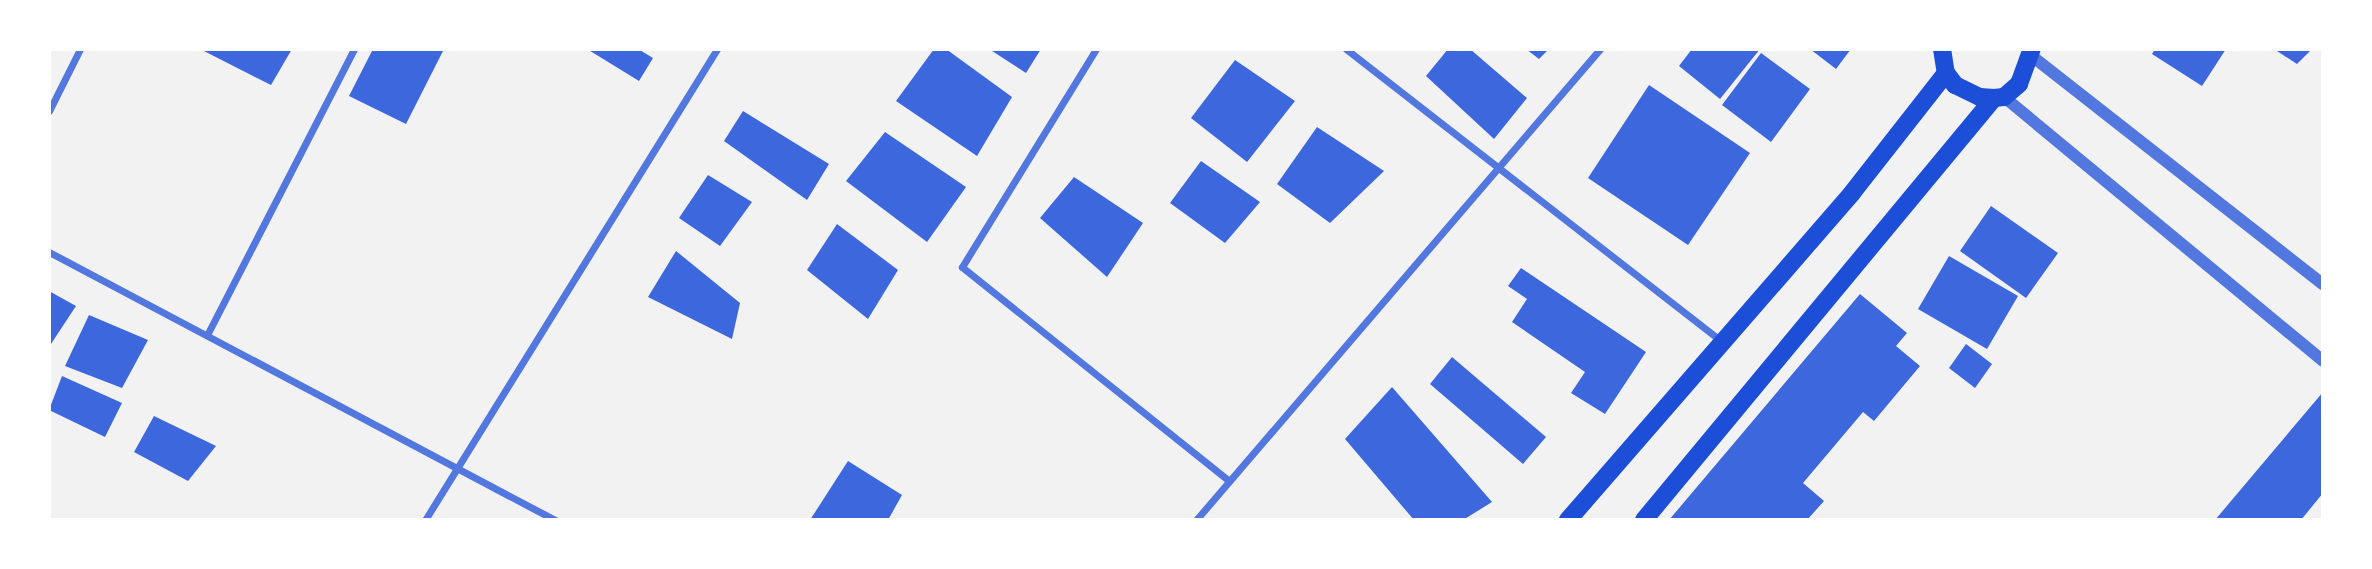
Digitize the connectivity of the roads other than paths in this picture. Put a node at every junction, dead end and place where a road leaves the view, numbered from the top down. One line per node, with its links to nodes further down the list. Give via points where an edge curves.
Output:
1 (80, 49): 10 (street)
2 (354, 49): 14 (street)
3 (717, 49): 17 (street)
4 (1096, 49): 18 (street, via 962,267)
5 (1346, 49): 11 (street)
6 (1600, 49): 11 (street)
7 (2035, 52): 9 (main road, via 2019,85); 13 (street)
8 (1940, 58): 9 (main road, via 1966,93); 15 (main road, via 1852,193)
9 (1999, 97): 16 (street); 23 (main road)
10 (49, 111)
11 (1497, 169): 15 (street); 18 (street)
12 (49, 251): 14 (street)
13 (2323, 284)
14 (207, 335): 17 (street)
15 (1723, 343): 22 (main road)
16 (2323, 361)
17 (458, 467): 19 (street); 20 (street)
18 (1229, 481): 21 (street)
19 (425, 520)
20 (555, 520)
21 (1196, 520)
22 (1568, 520)
23 (1644, 520)

